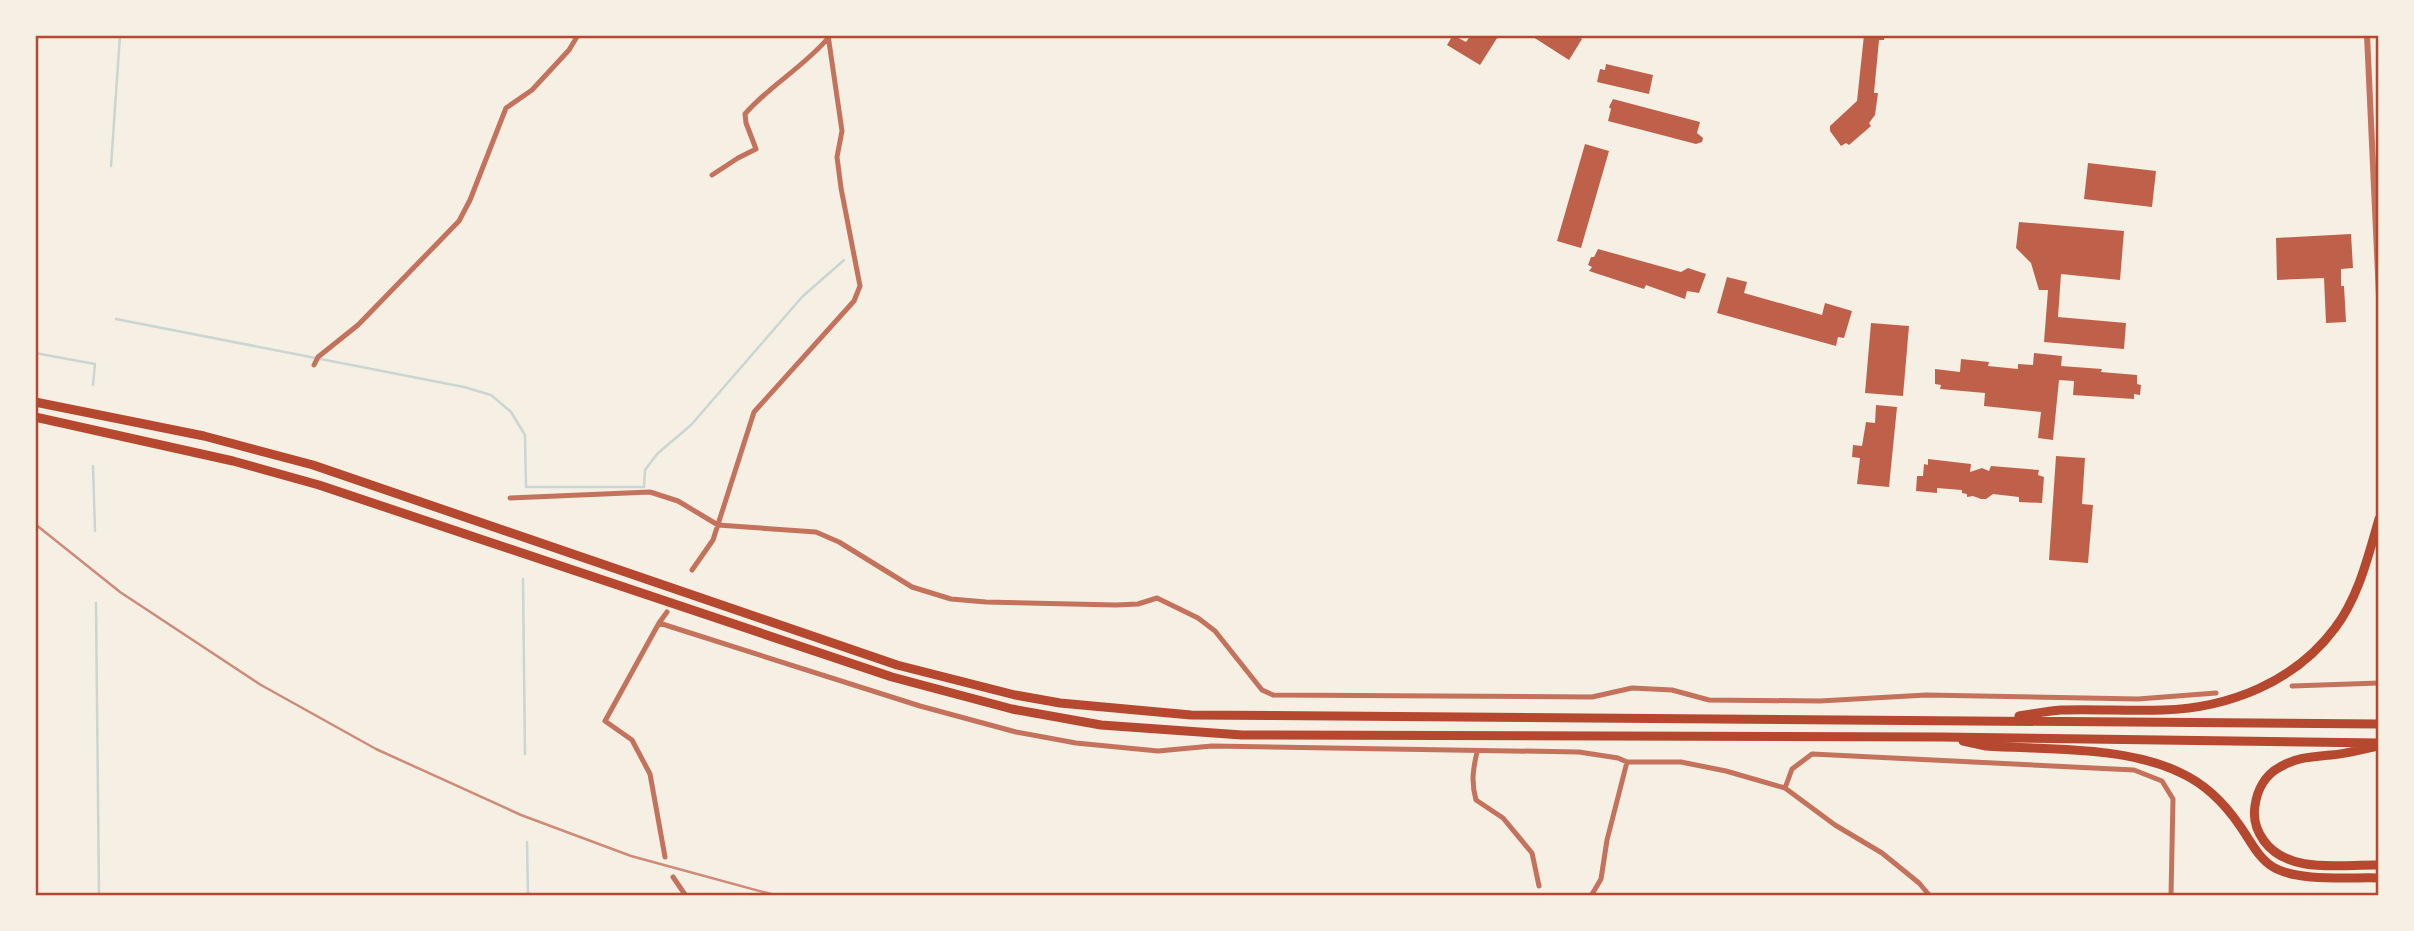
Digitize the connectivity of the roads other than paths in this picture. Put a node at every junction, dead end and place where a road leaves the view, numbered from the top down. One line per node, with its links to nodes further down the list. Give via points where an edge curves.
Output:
1 (578, 35): 7 (street, via 532,90 506,108 458,221 358,325)
2 (2367, 35): 5 (street)
3 (828, 36): 4 (street, via 745,114 756,149); 12 (street, via 842,131 839,177 860,286 854,301 754,412)
4 (712, 175)
5 (2377, 227): 6 (street)
6 (2379, 296)
7 (316, 361)
8 (35, 402): 19 (highway, via 204,436 313,465 897,665 1060,704 1191,715)
9 (35, 418): 21 (highway, via 233,461 319,485 892,677 1012,709 1088,722 1242,735)
10 (510, 498): 12 (street, via 650,492 678,501)
11 (2379, 519): 19 (highway, via 2362,577 2336,628 2295,668 2266,686 2199,707 2059,710)
12 (718, 525): 13 (street); 18 (street, via 816,532 912,587 951,599 1116,606 1157,598 1216,631 1262,690 1273,695 1591,697 1633,688 1672,690 1709,699 1820,701 1926,695 2138,699)
13 (692, 570)
14 (667, 612): 15 (street)
15 (659, 623): 23 (street, via 920,706 1076,743 1158,751 1212,746); 26 (street, via 605,721 632,740 650,774)
16 (2379, 682): 17 (street)
17 (2292, 686)
18 (2216, 693)
19 (1988, 721): 20 (highway)
20 (2379, 724)
21 (1941, 737): 22 (highway); 29 (highway, via 1986,746 2128,755 2154,761 2183,773 2214,796 2260,857 2274,868 2291,874)
22 (2379, 744): 27 (highway, via 2295,760 2277,768 2256,795 2254,812 2261,836 2282,857 2301,864)
23 (1477, 751): 24 (street, via 1579,751); 30 (street, via 1473,770 1476,800 1503,818 1532,853)
24 (1628, 762): 25 (street, via 1681,762); 32 (street, via 1601,879)
25 (1785, 788): 33 (street, via 1882,853); 34 (street, via 1791,769 1812,754 2134,770 2162,781 2173,799)
26 (665, 858)
27 (2379, 864)
28 (673, 877): 31 (street)
29 (2379, 878)
30 (1539, 886)
31 (685, 896)
32 (1591, 896)
33 (1930, 896)
34 (2171, 896)

